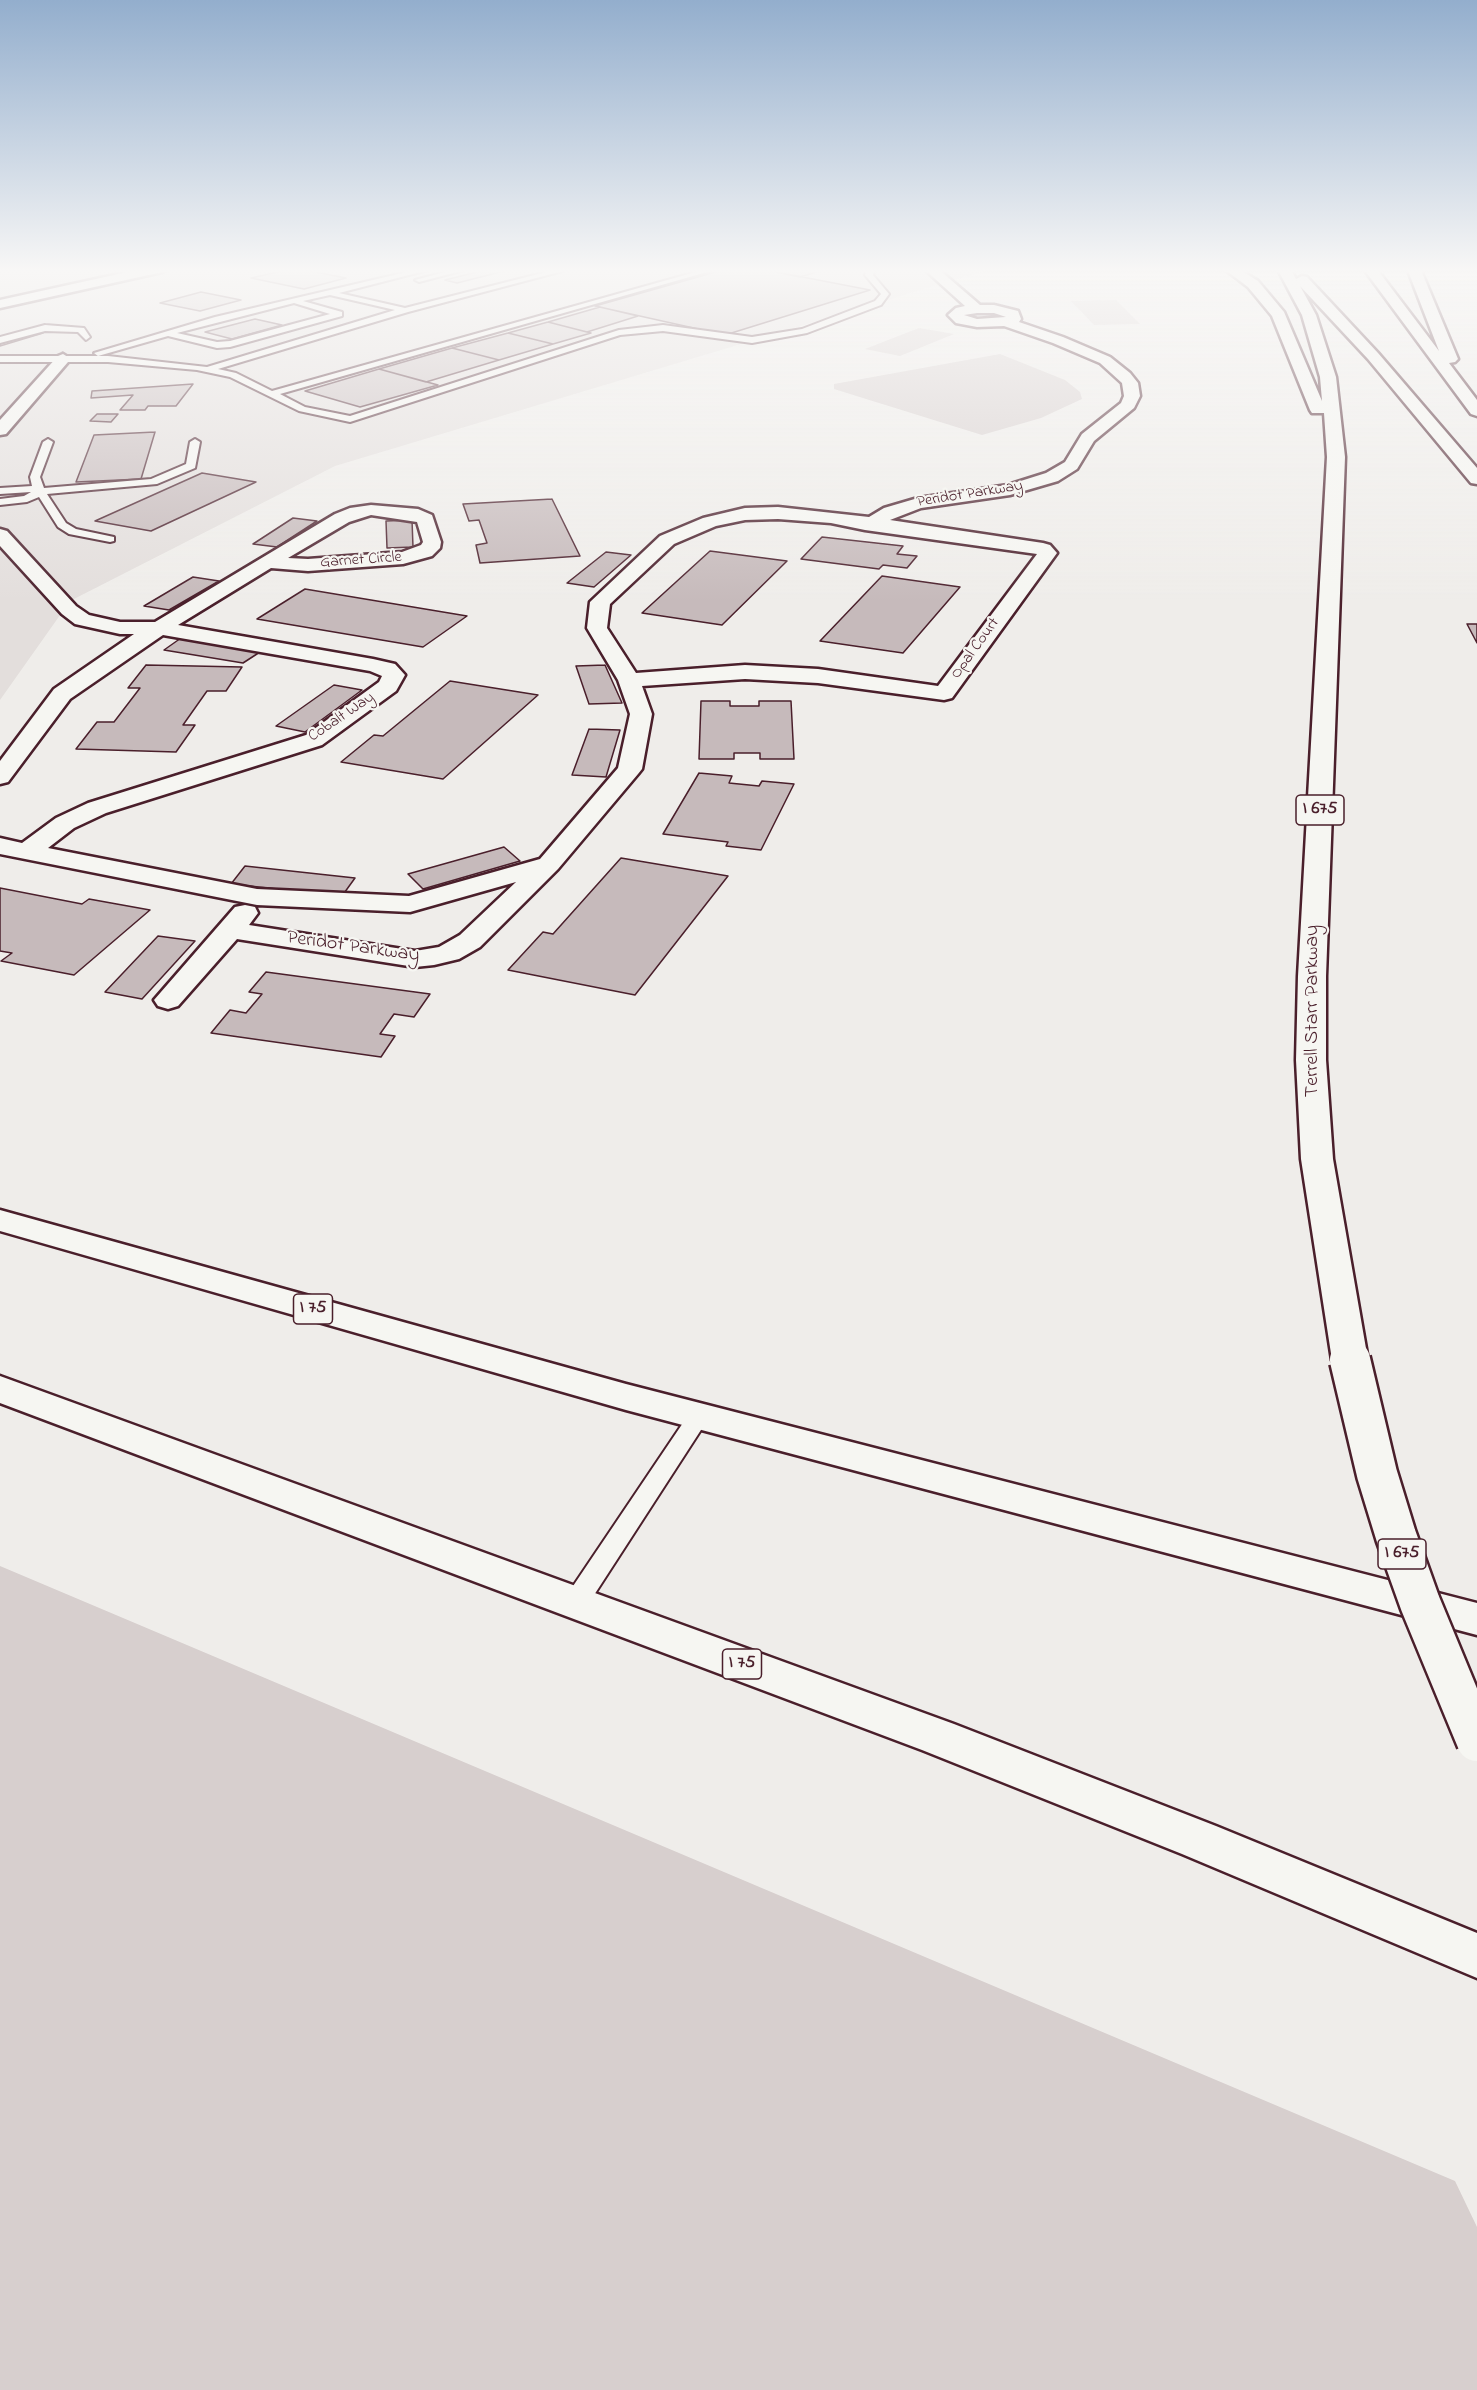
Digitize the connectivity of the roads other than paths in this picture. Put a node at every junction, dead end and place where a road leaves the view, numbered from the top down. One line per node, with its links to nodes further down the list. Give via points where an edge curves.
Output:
1 (49, 380): 14 (main road)
2 (242, 380): 12 (lane)
3 (322, 380): 12 (lane)
4 (473, 380): 12 (lane, via 350,419 302,410)
5 (1127, 380): 22 (main road, Peridot Parkway, via 1132,387 1128,405 1088,438 1071,465 1052,477 1010,490 918,503 890,512)
6 (1305, 380): 17 (main road)
7 (1328, 380): 17 (main road, Terrell Starr Parkway / I 675)
8 (1393, 380): 18 (main road)
9 (1453, 380): 11 (main road)
10 (1456, 380): 11 (main road)
11 (1459, 387): 13 (main road)
12 (271, 394)
13 (1477, 411)
14 (0, 430)
15 (48, 442): 20 (lane, via 35,477)
16 (195, 442): 20 (lane, via 191,466 153,482)
17 (1336, 457): 40 (main road, Terrell Starr Parkway / I 675, bridge, via 1312,976 1311,1060 1317,1160 1350,1360 1377,1474 1428,1624)
18 (1477, 479)
19 (0, 491): 20 (lane)
20 (42, 491): 21 (lane, via 27,499); 23 (lane, via 62,525 73,532)
21 (0, 502)
22 (871, 524): 27 (main road, Peridot Parkway, via 710,522 667,540 600,602 597,628); 27 (main road, Opal Court, via 1043,549 1047,553 944,693 818,676 745,672)
23 (110, 539)
24 (3, 544): 26 (main road, via 82,620 120,628)
25 (267, 562): 25 (main road, Garnet Circle, via 360,511 421,516 432,542 425,552 403,558 308,565); 26 (main road, Garnet Circle)
26 (159, 628): 28 (main road, via 62,694); 30 (main road, Cobalt Way, via 373,665 387,669 394,677 388,686 314,740 97,808 65,824)
27 (629, 680): 31 (main road, Peridot Parkway, via 641,714 630,769)
28 (0, 777)
29 (0, 846): 30 (main road, Peridot Parkway)
30 (26, 852): 32 (main road, Peridot Parkway)
31 (549, 864): 32 (main road, Peridot Parkway, via 410,904); 33 (main road, Peridot Parkway, via 470,940 434,957 416,959)
32 (257, 897): 33 (main road)
33 (231, 930): 34 (main road)
34 (168, 1000)
35 (0, 1220): 37 (main road, I 75)
36 (0, 1389): 38 (main road, I 75)
37 (699, 1416): 38 (lane); 39 (main road, I 75)
38 (576, 1602): 41 (main road, I 75, via 938,1737)
39 (1477, 1618)
40 (1477, 1741)
41 (1477, 1956)

